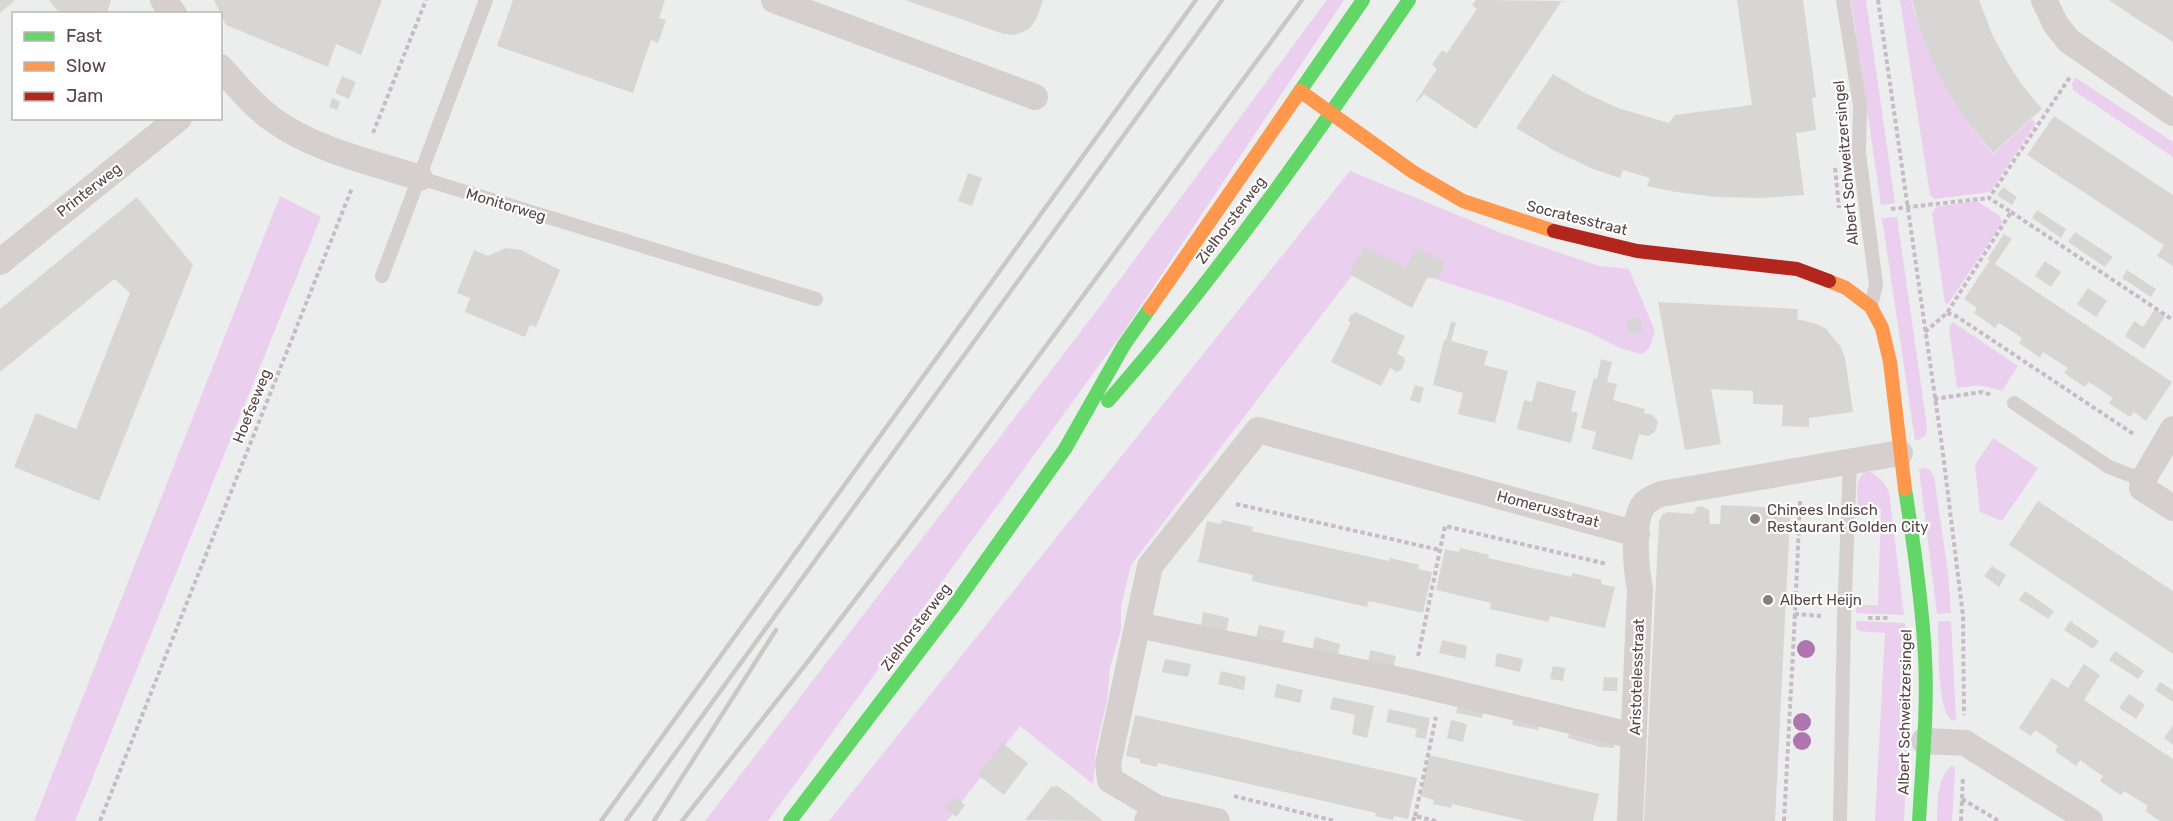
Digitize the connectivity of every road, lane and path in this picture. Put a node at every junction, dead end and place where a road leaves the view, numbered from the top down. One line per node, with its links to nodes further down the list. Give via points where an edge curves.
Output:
1 (163, 0): 10 (street)
2 (426, 0): 18 (path, Hoefseweg)
3 (486, 0): 19 (lane)
4 (774, 0): 14 (street)
5 (1363, 0): 13 (main road, Zielhorsterweg)
6 (1408, 0): 16 (main road, Zielhorsterweg)
7 (1843, 0): 22 (lane, Albert Schweitzersingel, via 1860,106 1859,153)
8 (1878, 0): 21 (path)
9 (2044, 0): 11 (street, via 2056,25)
10 (172, 12)
11 (2077, 48): 15 (street); 20 (path)
12 (224, 76): 18 (street, Monitorweg, via 271,119 300,137)
13 (1300, 91): 16 (main road, Socratesstraat); 34 (main road, Zielhorsterweg, via 1124,345)
14 (1035, 97)
15 (2173, 112)
16 (1331, 114): 27 (main road, Socratesstraat, via 1413,172 1463,201 1570,236 1637,251 1797,269 1846,288); 34 (main road, Zielhorsterweg, via 1146,358)
17 (177, 120): 24 (street, Printerweg)
18 (363, 160): 19 (street, Monitorweg); 53 (path, Hoefseweg)
19 (420, 178): 25 (lane); 26 (lane, Monitorweg)
20 (1989, 198): 21 (path); 23 (path)
21 (1907, 208): 22 (path); 30 (path)
22 (1866, 211): 27 (lane, Albert Schweitzersingel, via 1876,285)
23 (2011, 212): 28 (path); 29 (path)
24 (0, 262)
25 (382, 276)
26 (816, 299)
27 (1871, 307): 36 (main road, Albert Schweitzersingel, via 1882,328 1890,362)
28 (1947, 313): 30 (path); 35 (path)
29 (2173, 320)
30 (1924, 332): 31 (path)
31 (1934, 399): 32 (path, via 1982,392); 50 (path, via 1963,616)
32 (2014, 403): 38 (lane, via 2109,467)
33 (2173, 429): 35 (street)
34 (1065, 449): 54 (main road, Zielhorsterweg, via 953,607)
35 (2160, 452): 38 (street)
36 (1900, 453): 37 (street); 49 (main road, Albert Schweitzersingel, via 1920,588 1925,659)
37 (1850, 463): 41 (street, via 1662,494 1650,498 1643,506); 59 (lane)
38 (2143, 480): 40 (street, via 2142,488)
39 (1204, 497): 41 (street, Homerusstraat, via 1258,430); 42 (path); 45 (street, Homerusstraat, via 1150,566)
40 (2173, 508)
41 (1637, 534): 43 (street, Aristotelesstraat)
42 (1440, 550): 43 (path, via 1445,526); 46 (path)
43 (1637, 572): 48 (street, Aristotelesstraat, via 1640,589)
44 (1795, 614): 58 (path)
45 (1138, 625): 46 (street); 51 (street, Homerusstraat, via 1108,764 1110,780)
46 (1413, 683): 47 (street)
47 (1442, 690): 48 (street); 52 (path)
48 (1634, 736): 57 (street, Aristotelesstraat)
49 (1924, 741): 50 (street); 60 (main road, Albert Schweitzersingel)
50 (1965, 743): 63 (street)
51 (1152, 814): 55 (street)
52 (1414, 819): 56 (path)
53 (100, 821)
54 (790, 821)
55 (1216, 821)
56 (1436, 821)
57 (1630, 821)
58 (1784, 821)
59 (1840, 821)
60 (1919, 821)
61 (1961, 821): 62 (path, via 1962,799)
62 (1999, 821)
63 (2090, 821)

